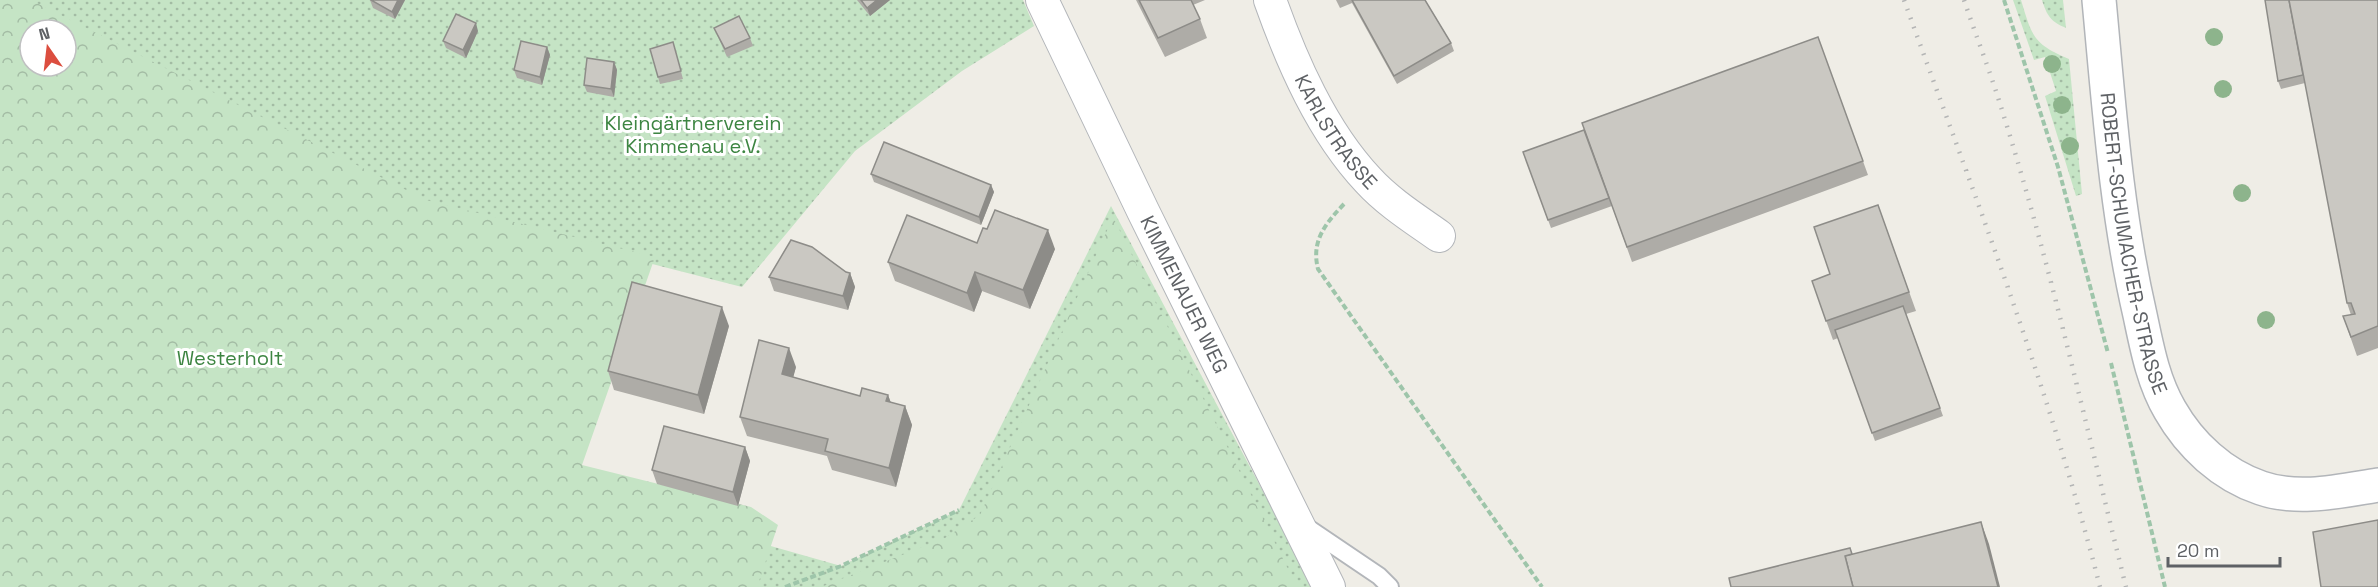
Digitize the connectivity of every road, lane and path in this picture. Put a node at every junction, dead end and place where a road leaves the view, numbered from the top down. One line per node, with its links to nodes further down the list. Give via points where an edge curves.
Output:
1 (1042, 0): 9 (street, KIMMENAUER WEG)
2 (1270, 0): 5 (street, KARLSTRASSE, via 1319,115)
3 (2004, 0): 14 (path, via 2058,167)
4 (2099, 0): 7 (street, ROBERT-SCHUMACHER-STRASSE, via 2120,208 2132,281 2156,382 2170,411 2191,441 2218,465 2276,493 2314,494)
5 (1368, 180): 6 (street, KARLSTRASSE, via 1401,210); 13 (path, via 1329,219 1314,255 1318,269)
6 (1440, 236)
7 (2378, 485)
8 (959, 510): 10 (path, via 841,566)
9 (1297, 521): 11 (street, KIMMENAUER WEG); 12 (lane)
10 (785, 587)
11 (1329, 587)
12 (1390, 587)
13 (1542, 587)
14 (2165, 587)

